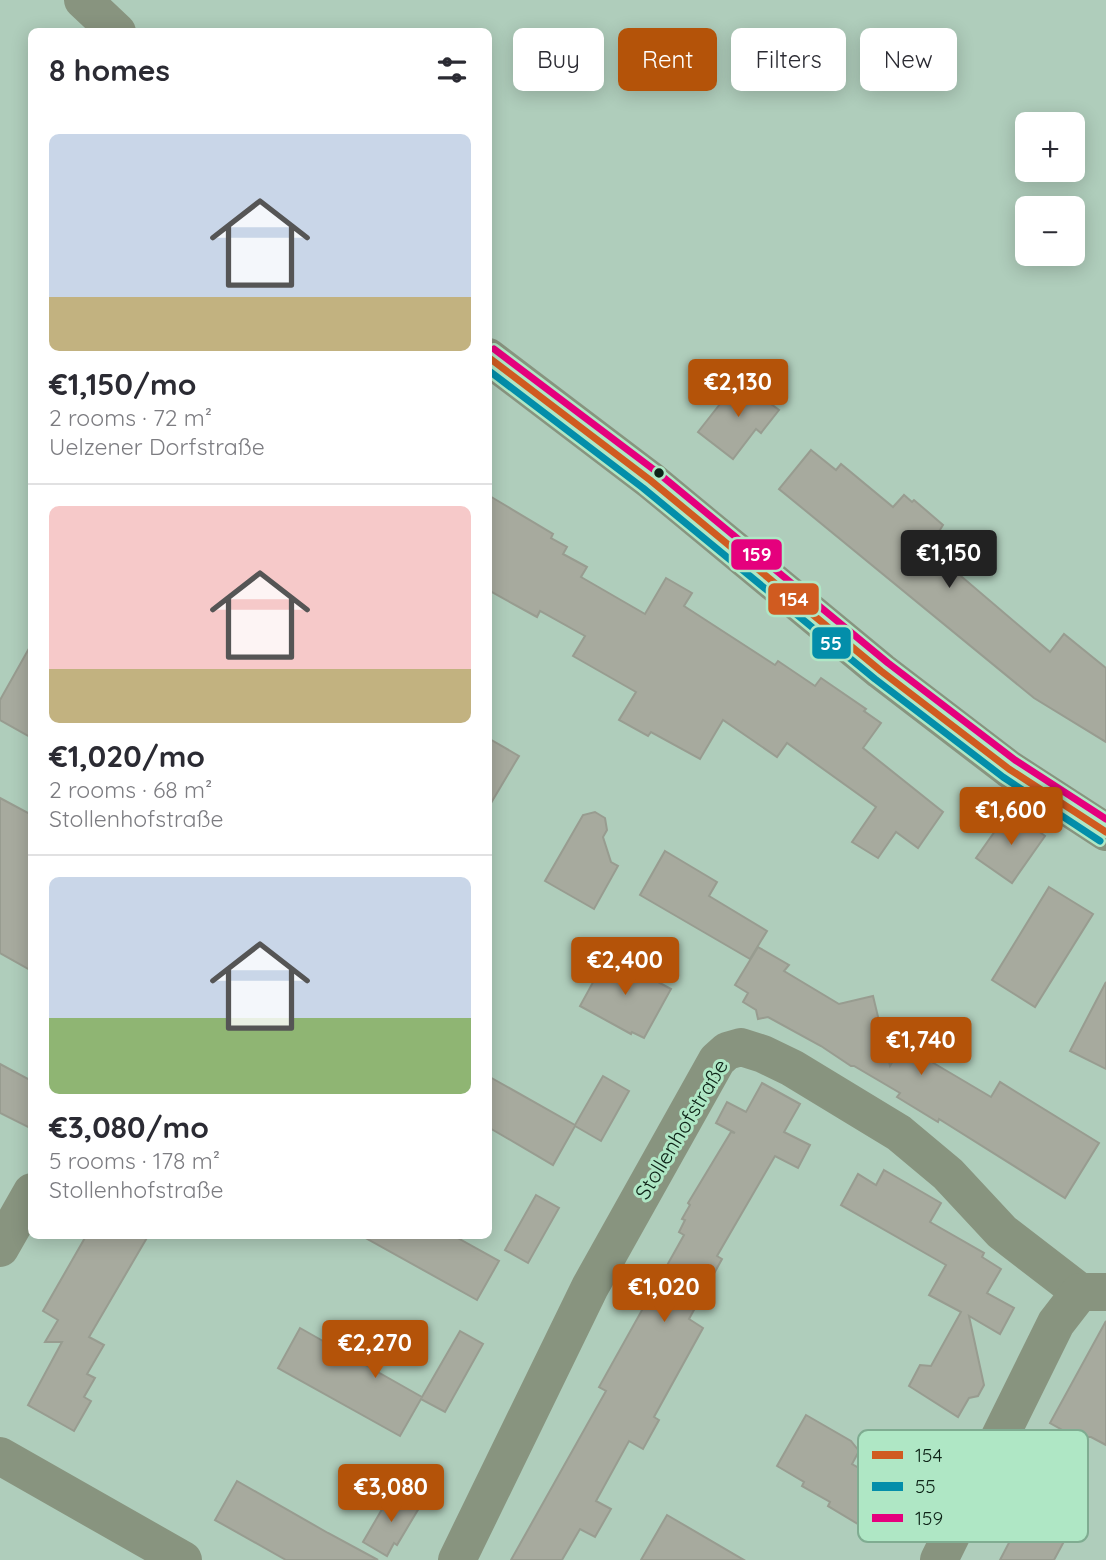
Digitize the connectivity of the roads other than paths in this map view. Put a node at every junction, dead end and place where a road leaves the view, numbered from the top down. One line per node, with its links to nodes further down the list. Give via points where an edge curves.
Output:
1 (83, 0): 2 (street)
2 (113, 28)
3 (492, 368): 4 (street, via 650,480 987,753)
4 (1106, 832)
5 (28, 1199): 6 (street)
6 (0, 1248)
7 (1093, 1292): 8 (street, Stollenhofstraße, via 1056,1323); 12 (street, Stollenhofstraße, via 1002,1232 948,1174 899,1133 763,1054 741,1047 727,1051 717,1060 590,1287)
8 (1003, 1430)
9 (0, 1456): 11 (street)
10 (948, 1542): 13 (street, Stollenhofstraße)
11 (183, 1560)
12 (457, 1560)
13 (939, 1560)

